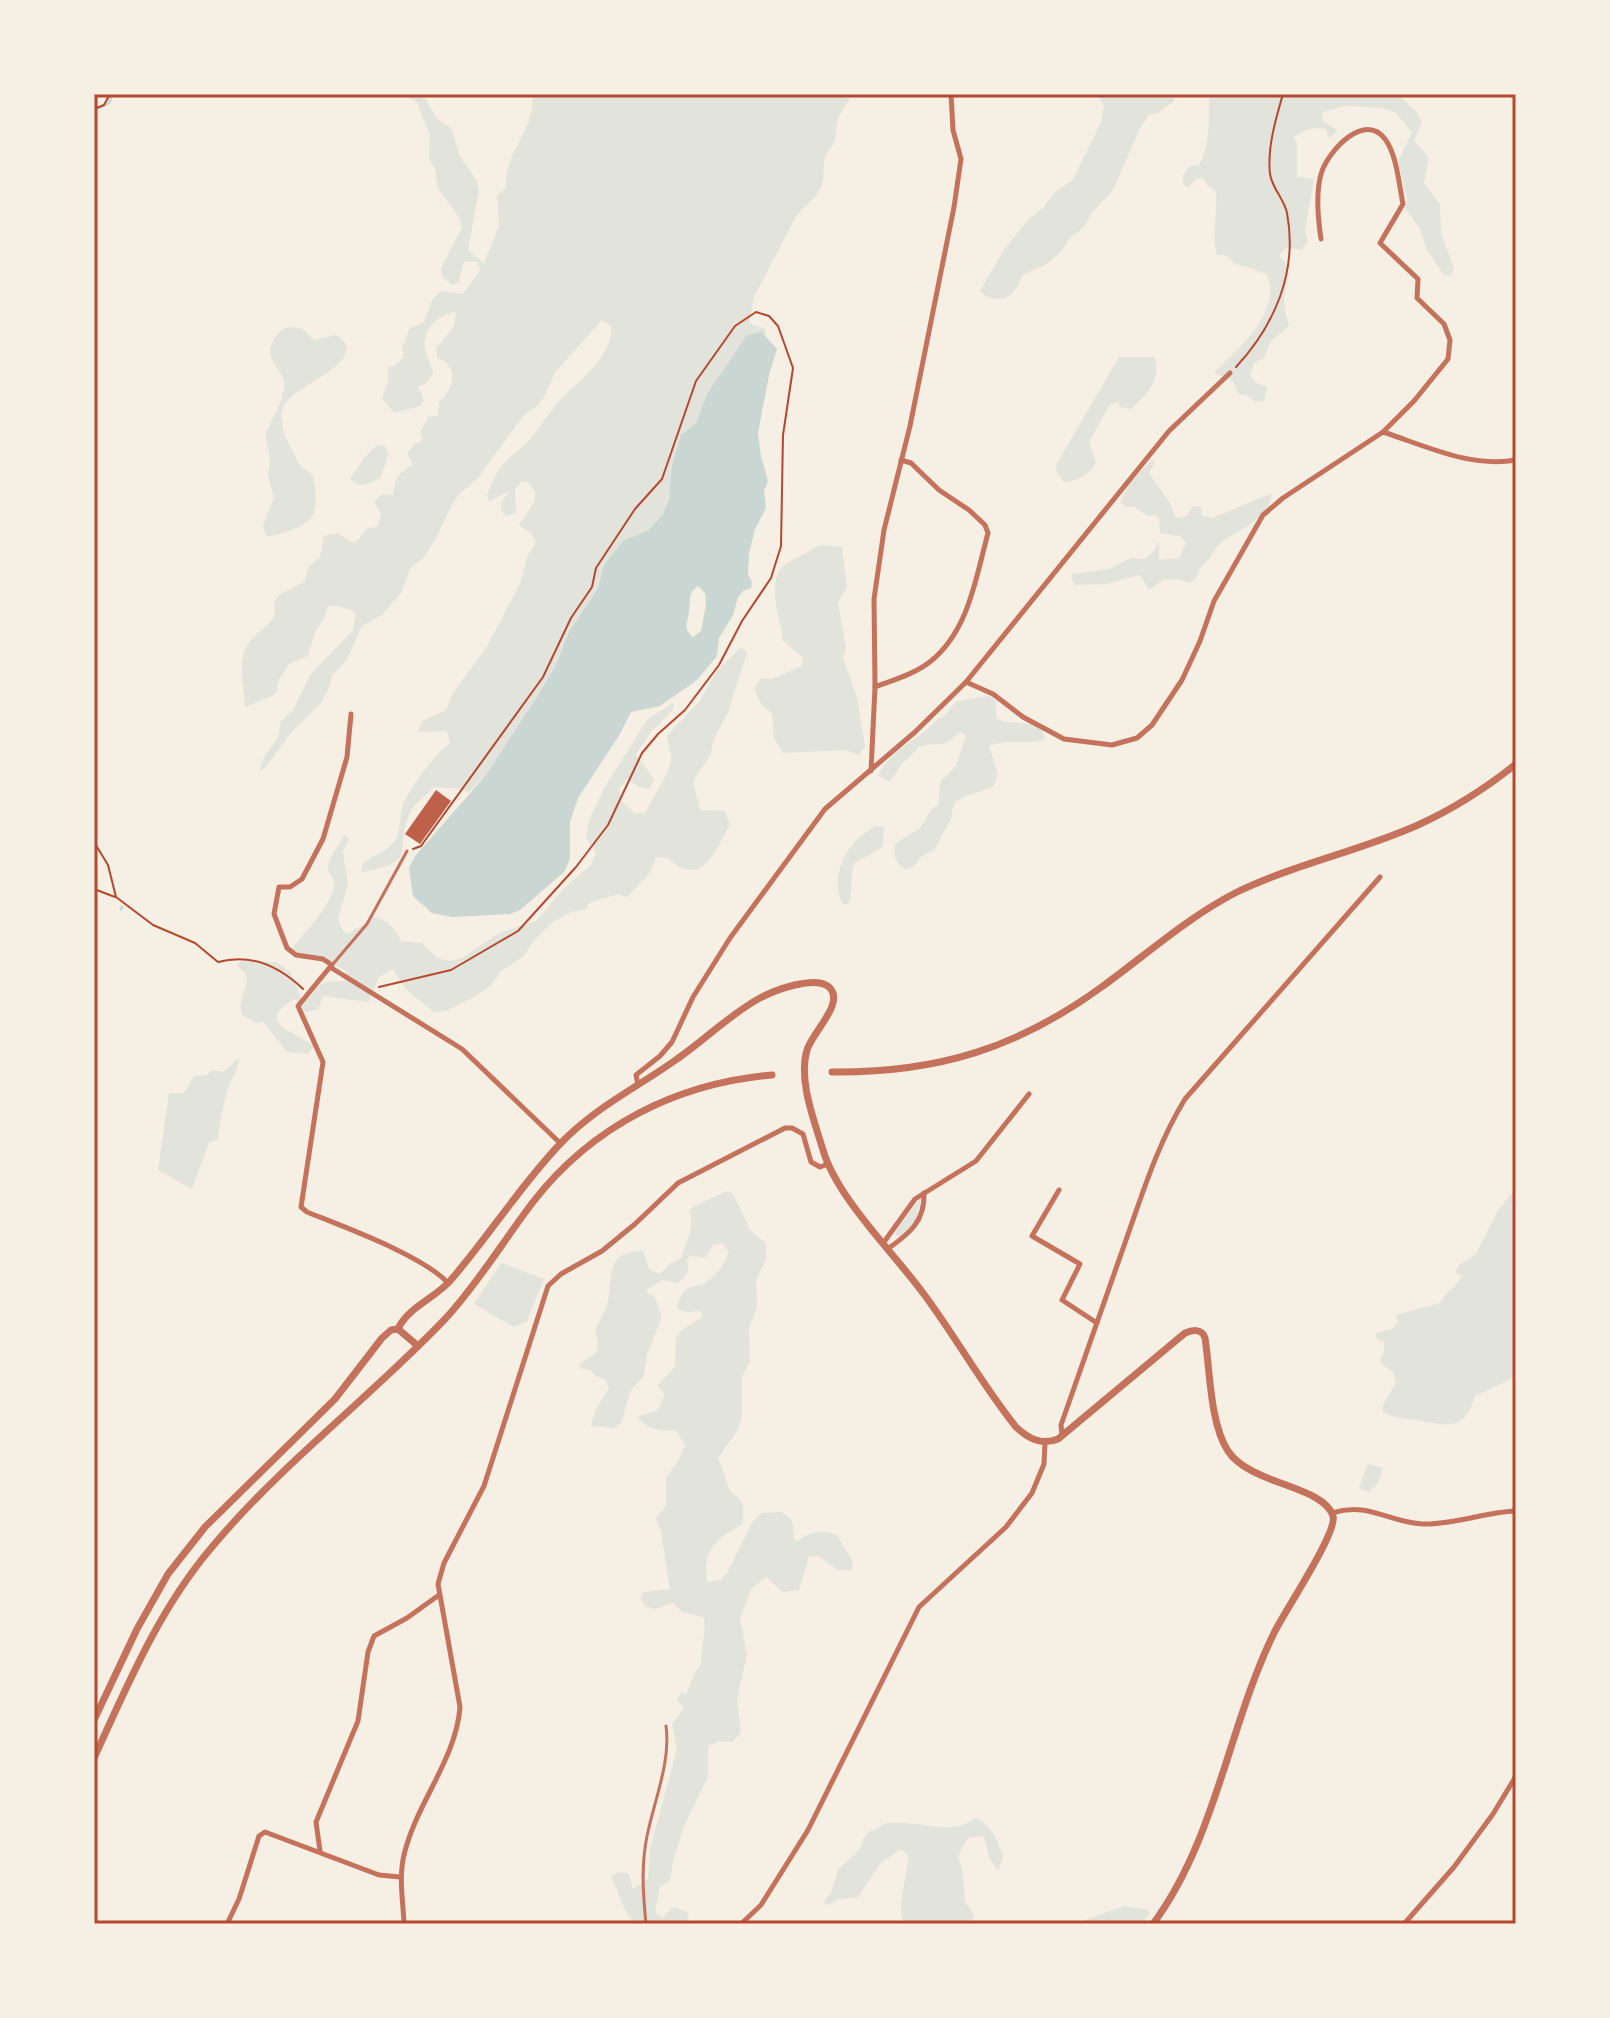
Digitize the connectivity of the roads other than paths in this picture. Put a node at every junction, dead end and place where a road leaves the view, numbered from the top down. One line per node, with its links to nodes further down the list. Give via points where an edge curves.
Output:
1 (951, 94): 5 (street, via 961,159)
2 (1321, 239): 4 (street, via 1321,174 1328,158 1357,131 1377,130 1388,142 1403,204 1380,243 1418,279 1417,298 1444,324 1450,340 1448,359)
3 (1230, 373): 7 (street, via 1159,441)
4 (1383, 432): 6 (street, via 1467,460); 7 (street, via 1263,515 1214,601 1182,680 1137,738 1112,745 1064,739)
5 (901, 460): 8 (street, via 872,612); 8 (street, via 969,510 988,533 973,593 945,645 929,662)
6 (1516, 460)
7 (966, 682): 11 (street)
8 (875, 687): 11 (street)
9 (351, 714): 14 (street, via 347,757 323,839 302,879 279,887 274,914 290,952 323,959)
10 (1516, 764): 15 (street, via 1416,826 1264,880 1217,903 1079,1003 1010,1042 938,1064)
11 (871, 771): 17 (street, via 837,797 801,841 723,950 672,1042 636,1075)
12 (407, 851): 14 (lane, via 367,924)
13 (1380, 877): 25 (street, via 1185,1099 1165,1134)
14 (331, 966): 19 (street, via 462,1049); 24 (street, via 298,1006 323,1062 301,1207 436,1271)
15 (832, 1072)
16 (772, 1075): 27 (street, via 679,1094 599,1137 553,1179 459,1303)
17 (638, 1085): 19 (street); 20 (street, via 758,999 793,986 822,983 835,1000 809,1043 804,1071)
18 (1029, 1094): 22 (street, via 976,1161)
19 (560, 1143): 24 (street)
20 (828, 1164): 23 (street); 32 (street, via 811,1162 803,1134 785,1128 678,1183 602,1251 554,1279 544,1295 484,1486 441,1571)
21 (1059, 1190): 25 (street, via 1032,1236 1080,1264 1062,1300)
22 (923, 1192): 23 (street, via 907,1207); 23 (street, via 918,1223 904,1238)
23 (887, 1245): 29 (street, via 1005,1415 1025,1436)
24 (448, 1283): 26 (street)
25 (1097, 1323): 28 (street, via 1061,1425)
26 (398, 1329): 27 (street); 33 (street, via 382,1338 335,1399 195,1539 137,1629)
27 (418, 1346): 35 (street, via 269,1486 203,1558 159,1624)
28 (1062, 1437): 29 (street); 31 (street, via 1185,1333 1199,1331 1205,1338 1218,1430 1231,1455 1256,1474 1323,1501)
29 (1045, 1443): 42 (street, via 1044,1464 1032,1493 1006,1527 919,1607 808,1830 761,1905)
30 (1516, 1511): 31 (street, via 1423,1524 1366,1509)
31 (1332, 1513): 43 (street, via 1330,1537 1263,1659 1183,1877)
32 (439, 1595): 37 (street, via 374,1636 358,1721 316,1822); 38 (street, via 459,1717 413,1827)
33 (94, 1720)
34 (666, 1726): 41 (lane, via 669,1743 646,1839)
35 (94, 1758)
36 (1516, 1776): 44 (street, via 1454,1867)
37 (320, 1851): 38 (street, via 379,1875); 39 (street, via 273,1833 259,1836)
38 (400, 1877): 40 (street)
39 (227, 1924)
40 (404, 1924)
41 (646, 1924)
42 (741, 1924)
43 (1153, 1924)
44 (1404, 1924)

